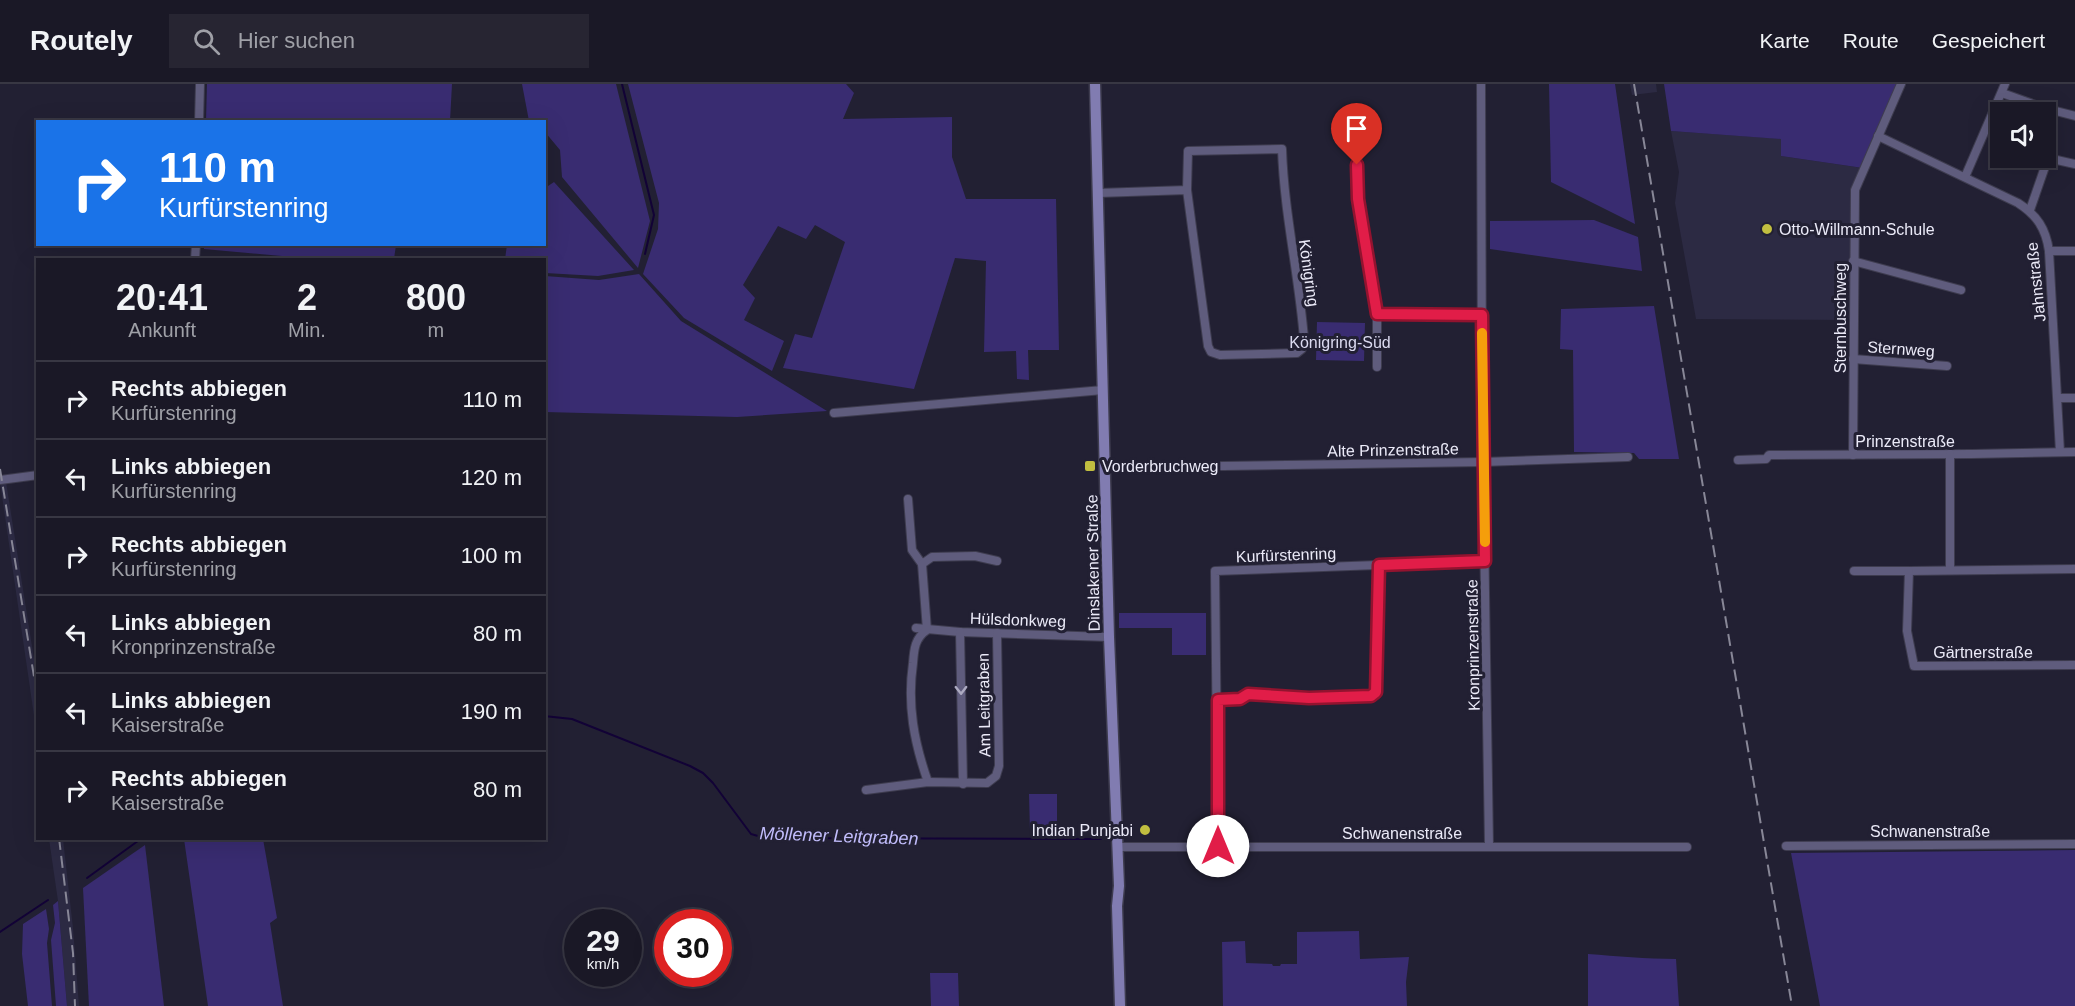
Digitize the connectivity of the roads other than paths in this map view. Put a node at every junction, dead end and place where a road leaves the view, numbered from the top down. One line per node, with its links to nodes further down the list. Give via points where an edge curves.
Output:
1 (200, 84): 8 (street)
2 (1095, 84): 14 (main road, Dinslakener Straße)
3 (1481, 84): 21 (street, Kronprinzenstraße)
4 (1901, 84): 9 (street, Sternbuschweg)
5 (2005, 84): 6 (street)
6 (2002, 93): 7 (street); 12 (street)
7 (2075, 116)
8 (199, 120)
9 (1878, 136): 12 (street); 18 (street, Sternbuschweg, via 1855,190)
10 (1357, 148): 20 (street, via 1358,199)
11 (2075, 164): 15 (street, via 2048,158)
12 (1965, 177): 15 (street)
13 (1187, 190): 13 (street, Königring, via 1188,151 1282,149 1286,211 1304,339 1297,353 1211,352); 14 (street)
14 (1098, 193): 25 (main road, Dinslakener Straße)
15 (2030, 210): 16 (street, Jahnstraße, via 2041,223)
16 (2049, 251): 17 (street); 26 (street, Jahnstraße)
17 (2075, 251)
18 (1853, 261): 19 (street); 22 (street, Sternbuschweg)
19 (1961, 290)
20 (1377, 314): 21 (street); 23 (street)
21 (1482, 315): 35 (street, Kronprinzenstraße)
22 (1853, 359): 24 (street, Sternweg); 31 (street, Sternbuschweg)
23 (1377, 366)
24 (1947, 366)
25 (1103, 390): 28 (street); 52 (main road, Dinslakener Straße)
26 (2058, 398): 27 (street); 29 (street, Jahnstraße)
27 (2075, 398)
28 (834, 413)
29 (2060, 452): 30 (street, Prinzenstraße); 32 (street, Prinzenstraße)
30 (2075, 452)
31 (1853, 454): 32 (street, Prinzenstraße); 34 (street, Prinzenstraße, via 1769,455 1766,459)
32 (1950, 454): 44 (street)
33 (1628, 457): 35 (street, Alte Prinzenstraße)
34 (1738, 460)
35 (1483, 462): 36 (street, Alte Prinzenstraße); 41 (street, Kronprinzenstraße)
36 (1159, 467)
37 (36, 475): 38 (street)
38 (0, 480)
39 (908, 499): 42 (street, via 912,550)
40 (997, 561): 42 (street, via 975,556 932,557)
41 (1485, 561): 43 (street, Kurfürstenring); 60 (street, Kronprinzenstraße)
42 (922, 564): 49 (street)
43 (1379, 565): 54 (street, via 1376,692 1362,698 1248,694 1240,699); 54 (street, Kurfürstenring, via 1215,571)
44 (1950, 569): 45 (street); 47 (street)
45 (2075, 569)
46 (1854, 571): 47 (street)
47 (1909, 571): 53 (street, Gärtnerstraße, via 1907,631 1914,666)
48 (916, 628): 49 (street, Hülsdonkweg)
49 (927, 630): 50 (street, Hülsdonkweg); 55 (street, via 919,635 916,644 910,686 911,721)
50 (960, 632): 51 (street, Hülsdonkweg); 56 (street, Am Leitgraben, one-way to 56)
51 (997, 633): 52 (street, Hülsdonkweg); 56 (street, Am Leitgraben, via 999,766 996,776 987,783)
52 (1109, 637): 62 (main road, Dinslakener Straße)
53 (2075, 665)
54 (1218, 700): 59 (street, Kurfürstenring)
55 (928, 782): 56 (street, Am Leitgraben); 57 (street, Am Leitgraben)
56 (963, 784)
57 (866, 790)
58 (2075, 843): 61 (street, Schwanenstraße)
59 (1218, 846): 60 (street, Schwanenstraße); 62 (street, Schwanenstraße)
60 (1489, 846): 63 (street, Schwanenstraße)
61 (1786, 846)
62 (1118, 847): 64 (main road, Dinslakener Straße)
63 (1687, 847)
64 (1120, 1006)

